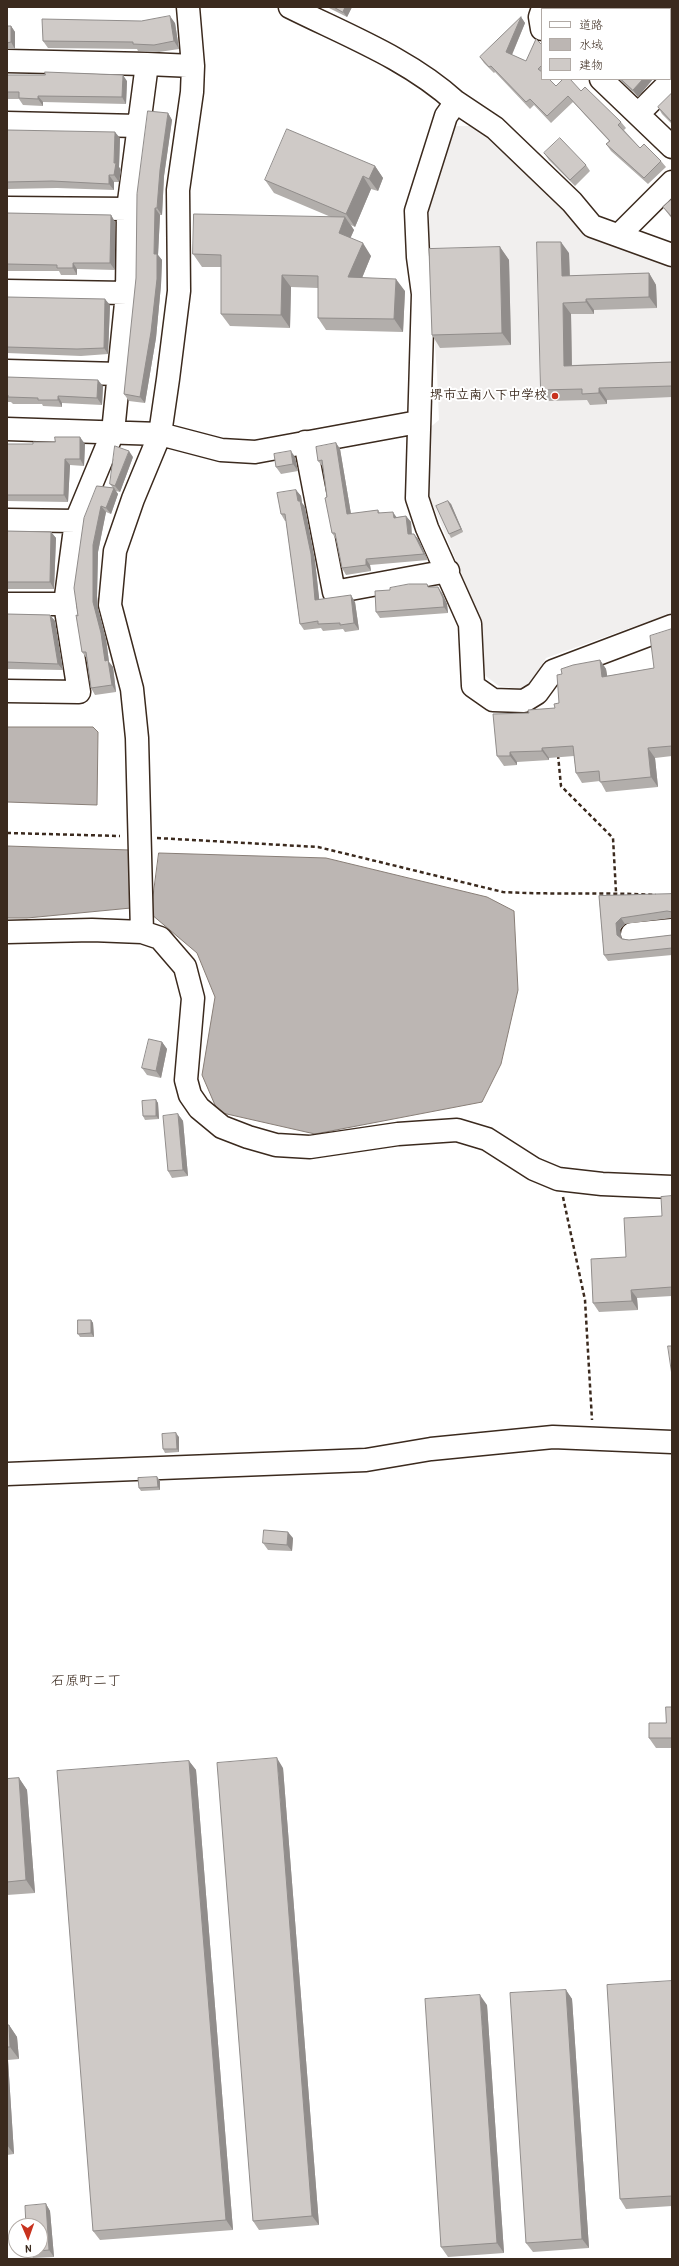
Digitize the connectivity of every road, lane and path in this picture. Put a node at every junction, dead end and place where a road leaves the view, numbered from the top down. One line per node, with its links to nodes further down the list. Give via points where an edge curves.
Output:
1 (188, 7): 5 (street)
2 (290, 7): 8 (street, via 393,58 443,90)
3 (7, 61): 4 (street)
4 (147, 64): 5 (street); 11 (street)
5 (193, 66): 25 (street, via 191,100 178,190 179,291)
6 (602, 80): 9 (street)
7 (672, 80): 9 (street)
8 (456, 102): 16 (street, via 495,128 572,202 592,226); 22 (street, via 446,116 416,212 423,294)
9 (638, 114): 12 (street)
10 (7, 123): 11 (street)
11 (139, 126): 15 (street)
12 (672, 147)
13 (672, 182): 16 (street)
14 (7, 208): 15 (street)
15 (128, 209): 19 (street)
16 (619, 235): 17 (street)
17 (672, 255)
18 (7, 291): 19 (street)
19 (127, 293): 21 (street)
20 (7, 371): 21 (street)
21 (119, 374): 24 (street)
22 (418, 422): 26 (street); 29 (street, via 417,498 427,528)
23 (7, 429): 24 (street)
24 (113, 432): 25 (street); 28 (street)
25 (160, 434): 26 (street, via 228,450 255,452); 36 (street, via 133,499 116,551 110,604 132,690 137,738)
26 (305, 442): 29 (street, via 334,592)
27 (7, 520): 28 (street)
28 (76, 521): 31 (street)
29 (448, 571): 32 (street, via 470,624 473,686 493,700 524,701 537,693 553,671)
30 (7, 604): 31 (street)
31 (66, 604): 33 (street, via 79,692)
32 (672, 626)
33 (7, 691)
34 (557, 747): 37 (path, via 561,786 613,838)
35 (7, 833): 36 (path)
36 (139, 837): 37 (path, via 318,847 503,892); 41 (street)
37 (616, 892): 38 (path)
38 (658, 895)
39 (672, 930): 42 (street)
40 (7, 932): 41 (street)
41 (142, 932): 43 (street, via 160,938 185,966 193,998 186,1080 190,1095 199,1108 222,1127 276,1145 310,1147 398,1134 457,1130 486,1139 534,1169)
42 (632, 934)
43 (558, 1179): 44 (street); 45 (path, via 585,1300)
44 (672, 1187)
45 (594, 1438): 46 (street); 47 (street, via 553,1437 432,1449 366,1460)
46 (672, 1442)
47 (7, 1474)

